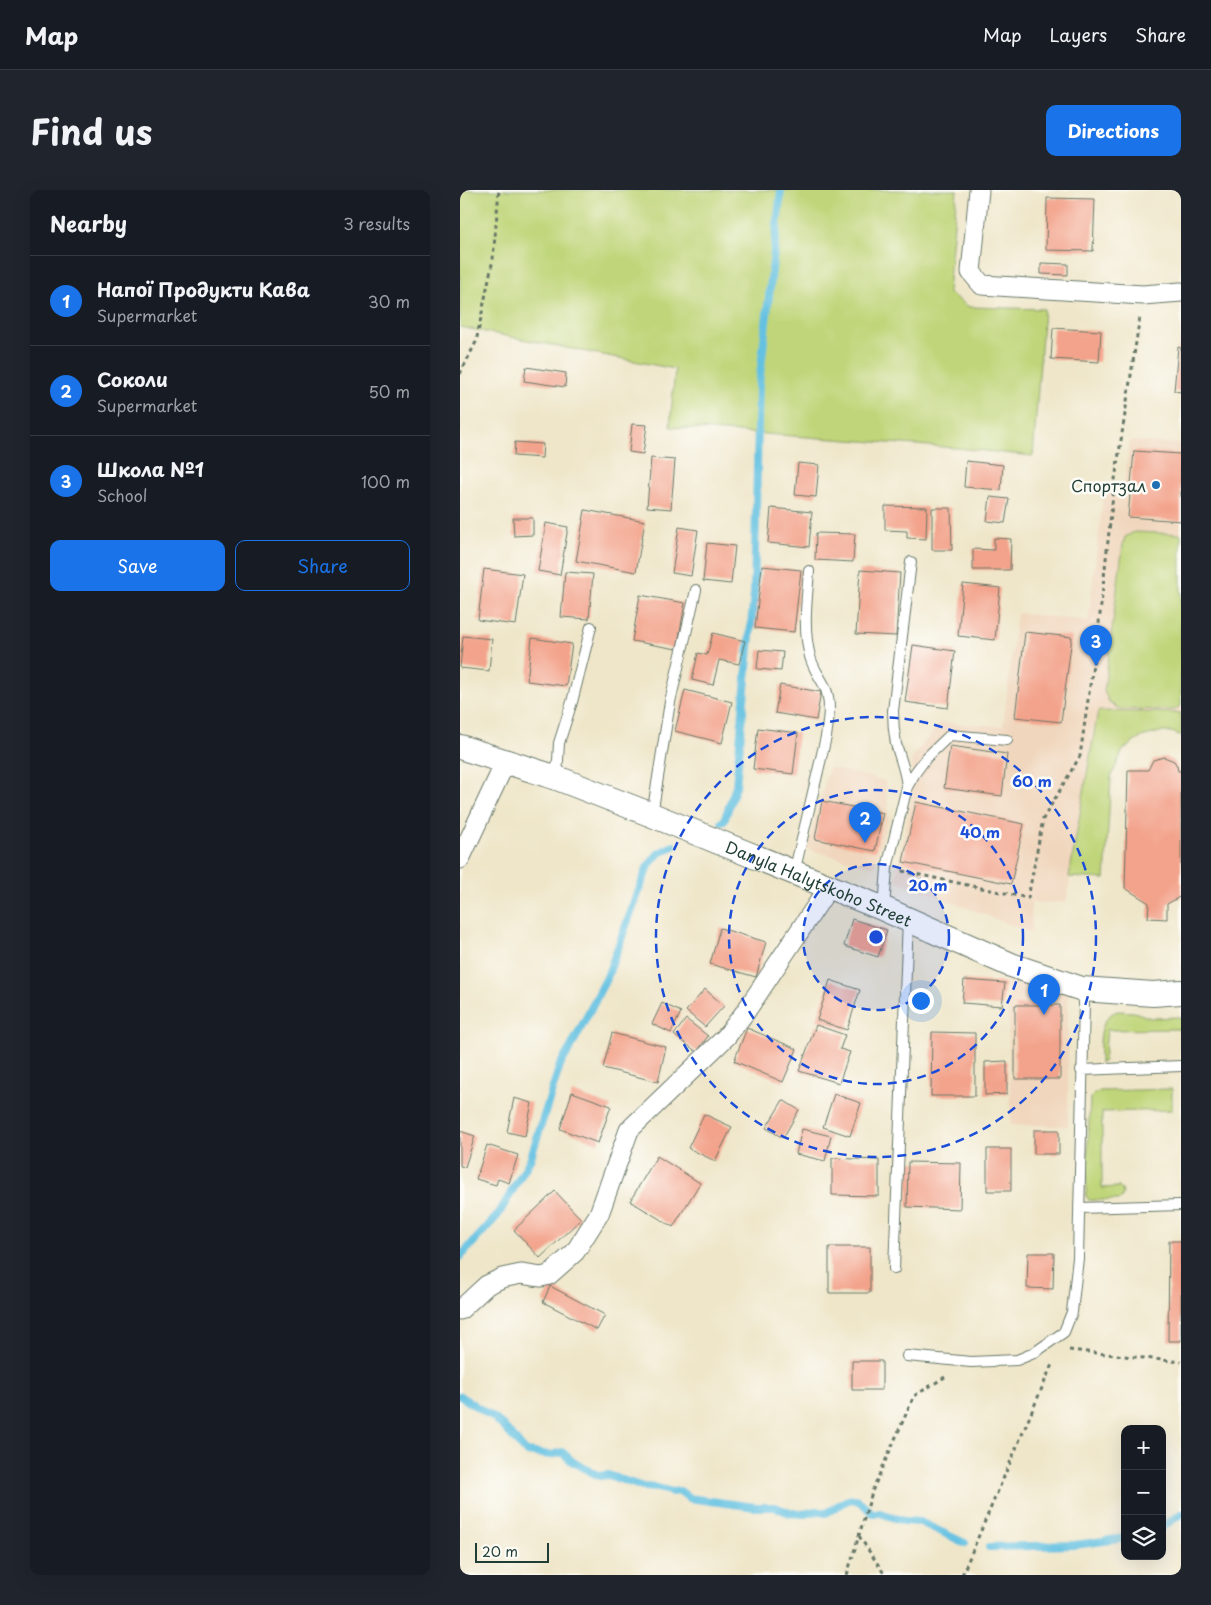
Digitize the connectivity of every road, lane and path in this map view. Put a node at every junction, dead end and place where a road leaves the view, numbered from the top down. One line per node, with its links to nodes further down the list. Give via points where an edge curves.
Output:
1 (499, 190): 5 (path, via 493,259 476,342)
2 (979, 190): 4 (street, via 971,272 982,285)
3 (1181, 292): 4 (street)
4 (1144, 295): 17 (path, via 1114,486 1080,756 1043,819 1028,898)
5 (460, 374)
6 (911, 562): 14 (lane, via 893,711 893,727)
7 (809, 571): 18 (lane, via 806,639 813,667 826,689 829,718)
8 (696, 590): 15 (lane, via 670,702)
9 (591, 627): 13 (lane, via 559,742)
10 (1007, 740): 14 (lane, via 950,735 920,766)
11 (460, 747): 12 (street, Danyla Halytskoho Street)
12 (506, 761): 13 (street, Danyla Halytskoho Street); 16 (street)
13 (557, 778): 15 (street, Danyla Halytskoho Street)
14 (908, 788): 17 (lane)
15 (652, 815): 18 (street, Danyla Halytskoho Street)
16 (460, 859)
17 (887, 868): 20 (lane)
18 (794, 873): 19 (street, Danyla Halytskoho Street)
19 (829, 887): 20 (street, Danyla Halytskoho Street); 29 (street, via 726,1037 629,1130 600,1214 575,1252 550,1274 541,1277 521,1274 487,1285)
20 (884, 909): 21 (street, Danyla Halytskoho Street)
21 (908, 920): 22 (street, Danyla Halytskoho Street, via 1011,965); 28 (lane)
22 (1082, 989): 23 (street, Danyla Halytskoho Street, via 1153,994); 25 (lane)
23 (1181, 992)
24 (1181, 1066): 25 (lane)
25 (1081, 1070): 27 (lane)
26 (1181, 1205): 27 (lane)
27 (1079, 1208): 30 (lane, via 1072,1312)
28 (894, 1269)
29 (460, 1310)
30 (1064, 1332): 31 (path); 33 (lane, via 1034,1353 1017,1360)
31 (1058, 1349): 34 (path); 38 (path)
32 (908, 1356): 33 (lane)
33 (971, 1362): 35 (path, via 914,1396 872,1490)
34 (1181, 1362)
35 (859, 1536): 36 (path); 37 (path)
36 (847, 1575)
37 (885, 1575)
38 (962, 1575)

